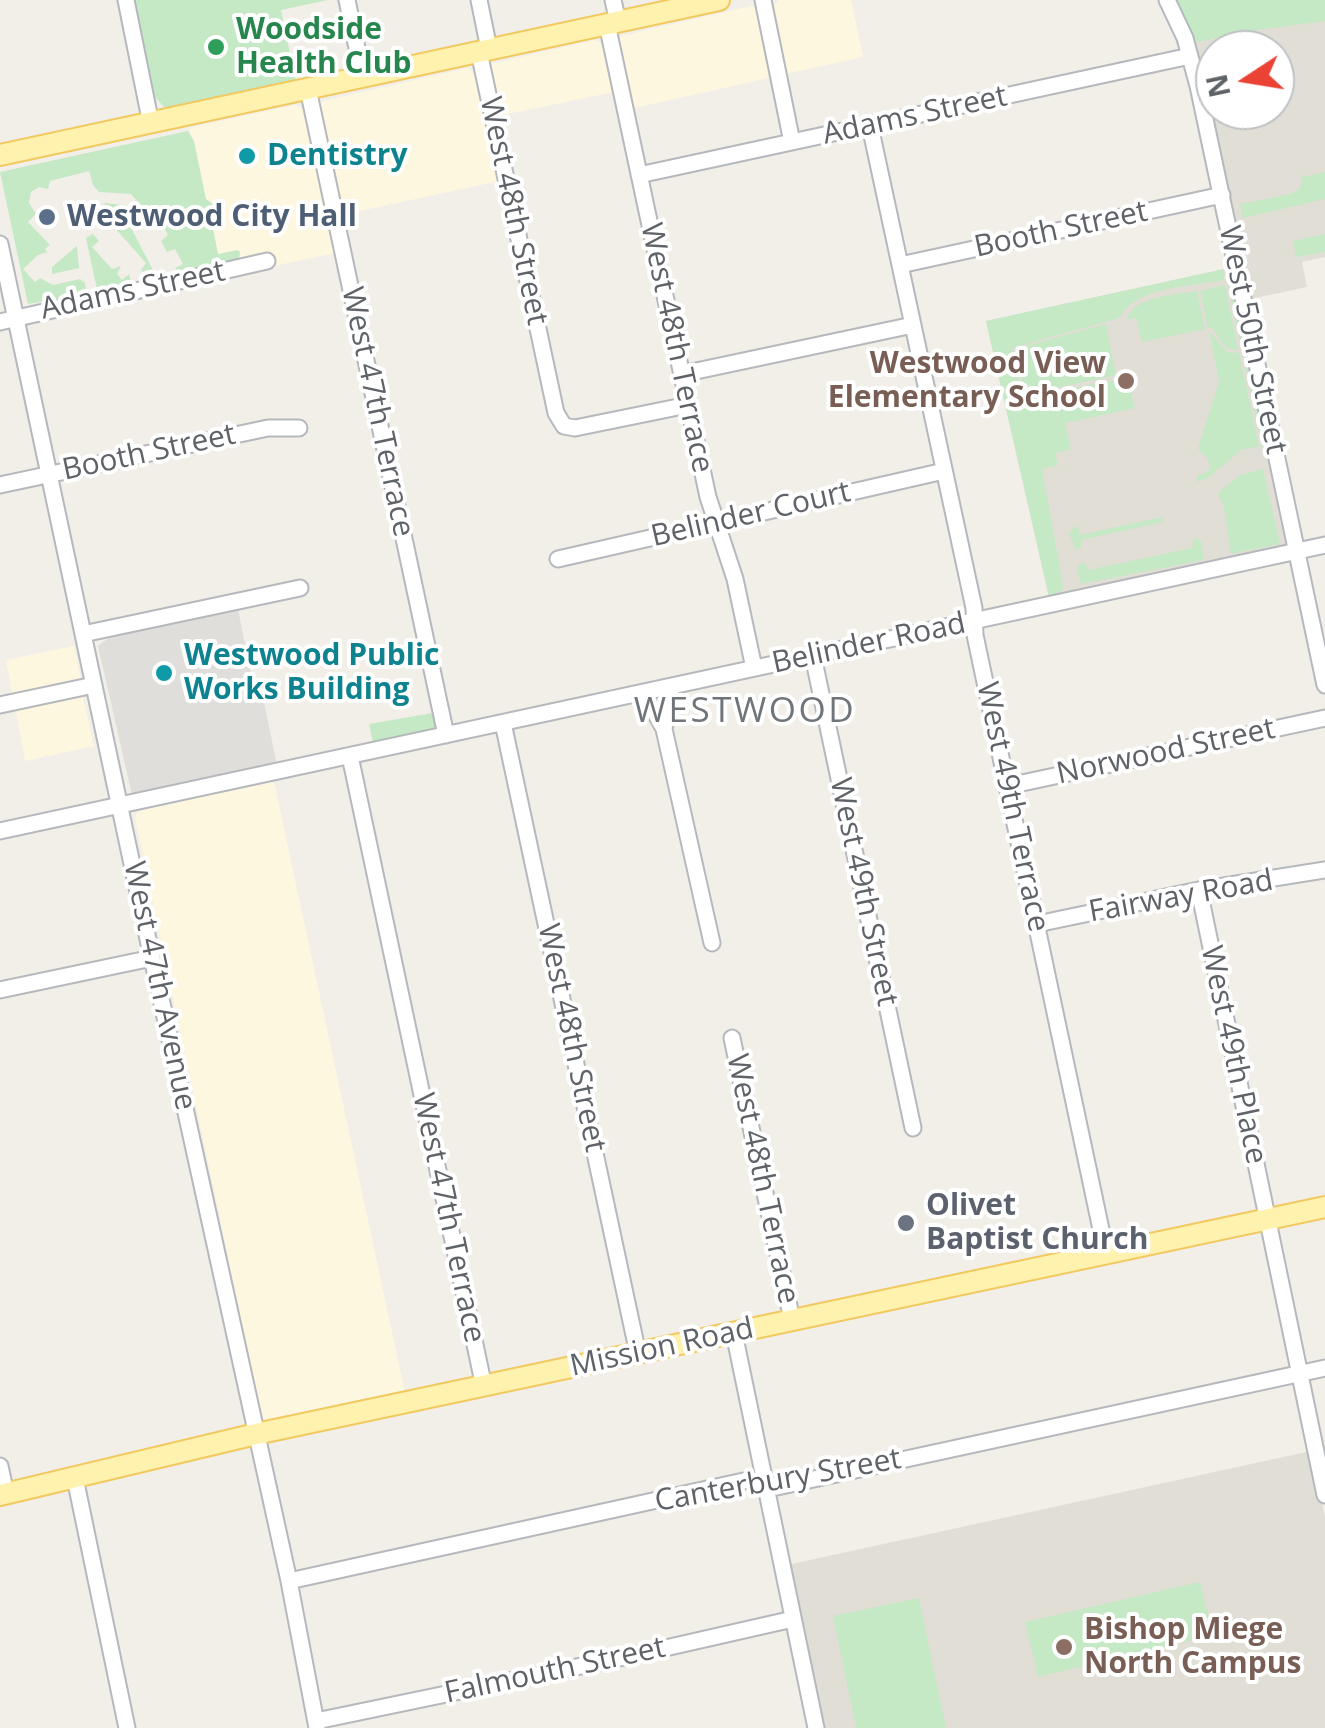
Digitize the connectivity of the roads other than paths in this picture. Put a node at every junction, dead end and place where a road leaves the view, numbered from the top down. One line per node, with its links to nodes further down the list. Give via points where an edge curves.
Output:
1 (126, 0): 13 (street)
2 (347, 0): 11 (street)
3 (479, 0): 9 (street, West 48th Street)
4 (614, 0): 8 (street, West 48th Terrace)
5 (719, 0): 8 (main road)
6 (763, 0): 15 (street)
7 (1167, 0): 10 (street, West 50th Street)
8 (612, 23): 9 (main road); 17 (street, West 48th Terrace)
9 (484, 50): 11 (main road); 25 (street, West 48th Street, via 556,413 564,426 575,428)
10 (1190, 56): 14 (street, Adams Street); 18 (street, West 50th Street)
11 (363, 76): 12 (main road)
12 (308, 88): 13 (main road); 47 (street, West 47th Terrace)
13 (151, 124): 16 (main road)
14 (870, 126): 15 (street, Adams Street); 21 (street, West 49th Terrace)
15 (792, 142): 17 (street, Adams Street)
16 (0, 155)
17 (639, 175): 24 (street, West 48th Terrace)
18 (1222, 196): 21 (street, Booth Street); 32 (street, West 50th Street)
19 (0, 244): 22 (street, West 47th Avenue)
20 (267, 261): 22 (street, Adams Street)
21 (900, 265): 23 (street, West 49th Terrace)
22 (8, 320): 28 (street, West 47th Avenue)
23 (913, 325): 24 (street); 27 (street, West 49th Terrace)
24 (682, 374): 25 (street, West 48th Terrace)
25 (688, 405): 30 (street, West 48th Terrace)
26 (299, 428): 28 (street, Booth Street, via 268,428)
27 (944, 471): 30 (street, Belinder Court); 35 (street, West 49th Terrace)
28 (50, 474): 29 (street, Booth Street); 36 (street, West 47th Avenue)
29 (0, 485)
30 (716, 523): 33 (street, Belinder Court); 38 (street, West 48th Terrace)
31 (1325, 546): 32 (street, Belinder Road)
32 (1297, 552): 35 (street, Belinder Road); 40 (street, West 50th Street)
33 (558, 559)
34 (300, 588): 36 (street)
35 (974, 622): 37 (street, Belinder Road); 49 (street, West 49th Terrace)
36 (83, 634): 39 (street, West 47th Avenue)
37 (813, 656): 38 (street, Belinder Road); 59 (street, West 49th Street)
38 (754, 668): 41 (street, Belinder Road)
39 (94, 685): 43 (street); 50 (street, West 47th Avenue)
40 (1325, 685)
41 (672, 686): 42 (street, Belinder Road); 46 (street)
42 (637, 694): 45 (street, Belinder Road); 46 (street)
43 (0, 706)
44 (1325, 718): 49 (street, Norwood Street)
45 (504, 723): 47 (street, Belinder Road); 65 (street, West 48th Street)
46 (664, 729): 55 (street)
47 (446, 735): 48 (street, Belinder Road)
48 (350, 756): 50 (street, Belinder Road); 68 (street, West 47th Terrace)
49 (1008, 786): 54 (street, West 49th Terrace)
50 (120, 806): 51 (street, Belinder Road); 56 (street, West 47th Avenue)
51 (0, 831)
52 (1325, 870): 53 (street, Fairway Road)
53 (1198, 890): 54 (street, Fairway Road); 61 (street, West 49th Place)
54 (1037, 924): 62 (street, West 49th Terrace)
55 (712, 943)
56 (152, 958): 57 (street); 69 (street, West 47th Avenue)
57 (0, 990)
58 (732, 1038): 63 (street, West 48th Terrace)
59 (913, 1128)
60 (1325, 1207): 61 (main road, Mission Road)
61 (1267, 1220): 62 (main road, Mission Road); 67 (street)
62 (1106, 1254): 63 (main road, Mission Road)
63 (792, 1320): 64 (main road, Mission Road)
64 (734, 1332): 65 (main road, Mission Road); 72 (street)
65 (638, 1354): 68 (main road, Mission Road)
66 (1325, 1368): 67 (street, Canterbury Street)
67 (1299, 1374): 72 (street, Canterbury Street, via 777,1487); 74 (street)
68 (484, 1386): 69 (main road, Mission Road)
69 (256, 1434): 71 (main road, Mission Road); 75 (street, West 47th Avenue)
70 (0, 1466): 73 (street)
71 (75, 1478): 73 (main road, Mission Road); 78 (street)
72 (764, 1483): 75 (street, Canterbury Street, via 748,1480); 76 (street)
73 (3, 1494)
74 (1325, 1495)
75 (289, 1581): 77 (street, West 47th Avenue)
76 (793, 1618): 77 (street, Falmouth Street); 79 (street)
77 (316, 1724)
78 (127, 1728)
79 (816, 1728)

